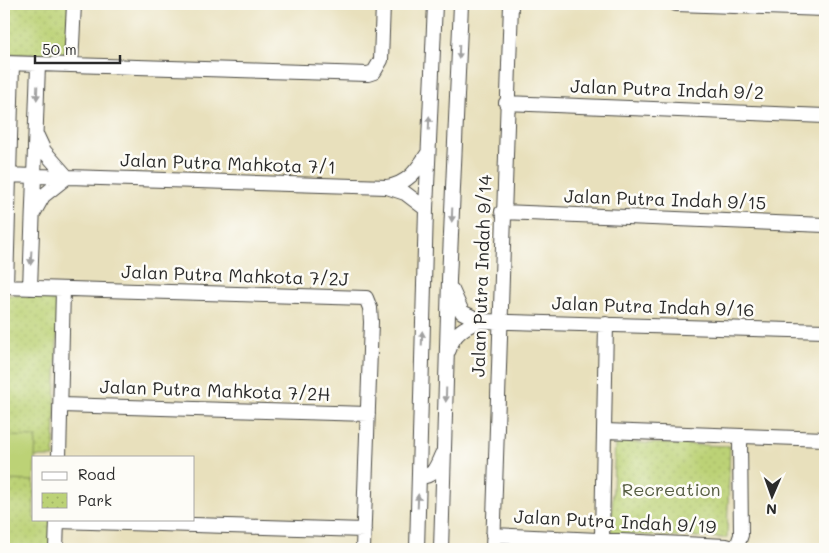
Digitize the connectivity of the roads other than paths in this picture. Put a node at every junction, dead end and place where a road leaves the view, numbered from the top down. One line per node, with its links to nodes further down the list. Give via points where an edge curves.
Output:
1 (74, 4): 11 (street)
2 (383, 4): 11 (street, via 378,67 368,74)
3 (434, 4): 17 (street, one-way to 3)
4 (461, 4): 28 (street, one-way to 28)
5 (511, 4): 12 (street, Jalan Putra Indah 9/14)
6 (676, 4): 7 (street)
7 (782, 5): 8 (street)
8 (825, 9)
9 (8, 63): 10 (street); 15 (street)
10 (38, 65): 11 (street); 14 (street, one-way to 14)
11 (71, 65)
12 (506, 102): 13 (street, Jalan Putra Indah 9/2); 24 (street, Jalan Putra Indah 9/14)
13 (825, 116)
14 (36, 128): 19 (street); 20 (street, via 44,151)
15 (11, 132): 16 (street); 18 (street)
16 (4, 148)
17 (428, 152): 21 (street, Jalan Putra Mahkota 7/1, via 409,179); 23 (street)
18 (7, 175): 19 (street, Jalan Putra Mahkota 7/1); 26 (street)
19 (34, 176): 20 (street, Jalan Putra Mahkota 7/1); 25 (street)
20 (68, 177): 21 (street, Jalan Putra Mahkota 7/1); 25 (street, via 43,196)
21 (386, 188): 23 (street, Jalan Putra Mahkota 7/1, via 405,193)
22 (4, 199): 26 (street)
23 (426, 209): 43 (street, one-way to 23)
24 (502, 212): 27 (street, Jalan Putra Indah 9/15); 32 (street, Jalan Putra Indah 9/14)
25 (34, 214): 29 (street, one-way to 29)
26 (10, 215): 29 (street)
27 (825, 225)
28 (449, 280): 31 (street, via 462,312); 35 (street)
29 (14, 287): 30 (street, Jalan Putra Mahkota 7/2J)
30 (63, 289): 36 (street); 37 (street, Jalan Putra Mahkota 7/2J, via 366,298 371,322)
31 (480, 321): 32 (street, Jalan Putra Indah 9/16); 35 (street, via 455,336)
32 (500, 321): 33 (street, Jalan Putra Indah 9/16); 46 (street, Jalan Putra Indah 9/14)
33 (606, 324): 34 (street, Jalan Putra Indah 9/16); 38 (street)
34 (825, 331)
35 (447, 360): 41 (street, one-way to 41)
36 (61, 405): 37 (street, Jalan Putra Mahkota 7/2H); 42 (street)
37 (368, 414): 45 (street)
38 (605, 431): 39 (street); 47 (street)
39 (740, 438): 40 (street); 53 (street, via 741,536)
40 (825, 439)
41 (444, 449): 43 (street, via 432,474); 51 (street)
42 (59, 456)
43 (419, 477): 50 (street, one-way to 43)
44 (57, 520): 45 (street); 48 (street)
45 (364, 530): 49 (street)
46 (493, 535): 47 (street, Jalan Putra Indah 9/19); 52 (street, Jalan Putra Indah 9/14)
47 (602, 538): 53 (street, Jalan Putra Indah 9/19)
48 (56, 549)
49 (363, 549)
50 (416, 549)
51 (442, 549)
52 (493, 549)
53 (736, 549)

